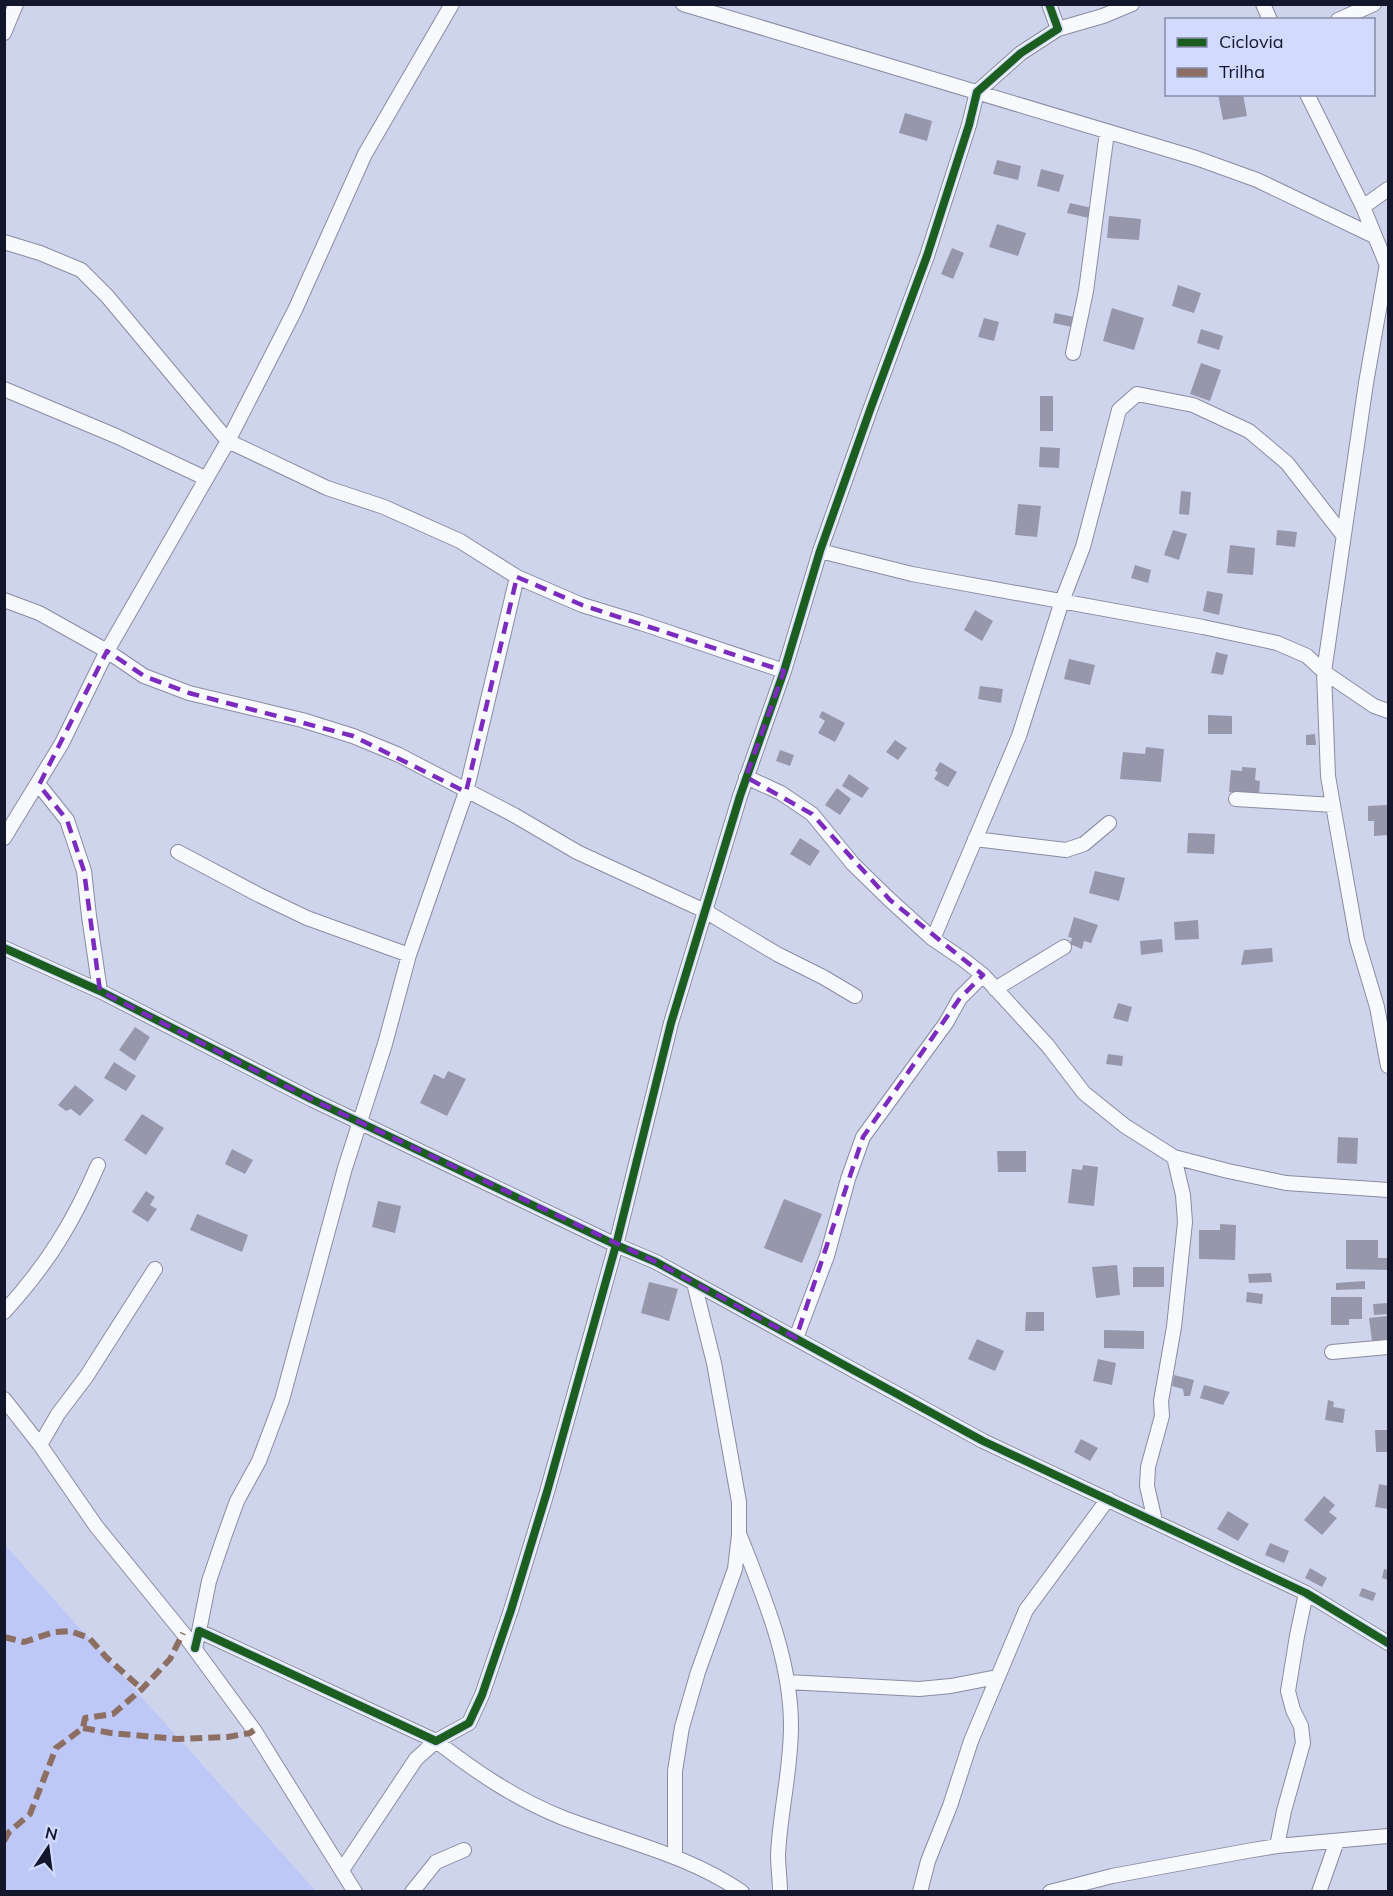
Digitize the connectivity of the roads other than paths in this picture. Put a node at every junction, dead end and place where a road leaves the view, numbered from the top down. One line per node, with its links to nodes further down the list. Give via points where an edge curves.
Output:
1 (15, 4): 11 (street)
2 (452, 4): 22 (street, via 365,154 296,310)
3 (1049, 4): 10 (street)
4 (1132, 4): 10 (street)
5 (1263, 4): 8 (street)
6 (1374, 4): 9 (street)
7 (684, 5): 12 (street)
8 (1269, 18)
9 (1342, 18)
10 (1058, 29): 12 (street, via 1021,53)
11 (4, 33)
12 (977, 92): 14 (street); 25 (street, via 927,256)
13 (1308, 96): 16 (street)
14 (1107, 132): 17 (street, via 1257,180); 20 (street, via 1086,291)
15 (1389, 189): 16 (street)
16 (1363, 207): 17 (street)
17 (1374, 236): 19 (street)
18 (4, 242): 22 (street, via 81,270)
19 (1388, 266): 24 (street)
20 (1073, 353)
21 (4, 389): 23 (street)
22 (228, 441): 23 (street); 26 (street, via 327,488 384,507 460,540)
23 (205, 478): 29 (street)
24 (1343, 535): 28 (street, via 1287,463 1249,431 1193,405 1137,394 1119,410 1083,547); 31 (street)
25 (820, 551): 28 (street, via 912,574); 30 (street)
26 (518, 577): 30 (street, via 582,605); 35 (street)
27 (4, 600): 29 (street, via 39,613)
28 (1062, 601): 31 (street, via 1277,643 1307,656); 40 (street, via 1018,736)
29 (107, 651): 34 (street); 35 (street, via 144,676 189,693 353,736 399,755)
30 (784, 671): 33 (street)
31 (1324, 672): 32 (street); 37 (street, via 1328,776)
32 (1389, 711)
33 (746, 777): 42 (street); 43 (street, via 781,793 812,814 853,864)
34 (39, 785): 39 (street); 49 (street, via 67,820 84,871)
35 (466, 792): 42 (street, via 577,852); 46 (street)
36 (1236, 799): 37 (street)
37 (1333, 805): 51 (street, via 1357,940)
38 (1109, 823): 40 (street, via 1084,844 1066,850)
39 (4, 838)
40 (975, 839): 43 (street)
41 (178, 852): 46 (street, via 307,918)
42 (705, 911): 50 (street); 57 (street, via 671,1023)
43 (933, 939): 47 (street)
44 (1064, 947): 48 (street)
45 (4, 948): 49 (street)
46 (409, 955): 53 (street)
47 (983, 975): 48 (street); 61 (street, via 960,998 863,1137)
48 (995, 989): 54 (street, via 1048,1046 1084,1093 1125,1126)
49 (100, 991): 53 (street)
50 (855, 996)
51 (1383, 1006): 52 (street)
52 (1389, 1066)
53 (360, 1121): 57 (street); 70 (street, via 282,1400 224,1537 209,1581)
54 (1174, 1157): 56 (street, via 1286,1183); 67 (street, via 1185,1222 1162,1416 1148,1467 1147,1486)
55 (98, 1165): 60 (street, via 55,1250)
56 (1389, 1190)
57 (615, 1245): 59 (street); 75 (street, via 547,1492 482,1695 469,1723)
58 (155, 1269): 65 (street)
59 (694, 1282): 61 (street); 68 (street, via 718,1383 739,1502)
60 (4, 1312)
61 (796, 1338): 66 (street, via 983,1441)
62 (1389, 1347): 63 (street)
63 (1332, 1352)
64 (4, 1399): 65 (street)
65 (40, 1445): 72 (street, via 96,1526)
66 (1108, 1499): 67 (street); 73 (street, via 1026,1610)
67 (1155, 1521): 69 (street)
68 (739, 1536): 74 (street, via 771,1612); 80 (street, via 735,1569 682,1727 675,1771)
69 (1306, 1593): 71 (street); 78 (street, via 1288,1691 1303,1743)
70 (199, 1630): 72 (street); 75 (street)
71 (1389, 1643)
72 (195, 1648): 81 (street, via 254,1730)
73 (997, 1677): 74 (street, via 919,1689); 86 (street)
74 (787, 1682): 85 (street, via 791,1726 778,1855)
75 (436, 1741): 80 (street, via 513,1795 558,1816); 81 (street, via 416,1759)
76 (1389, 1836): 77 (street)
77 (1337, 1841): 78 (street); 88 (street)
78 (1277, 1846): 87 (street, via 1112,1876)
79 (464, 1850): 83 (street, via 436,1862)
80 (675, 1856): 84 (street)
81 (342, 1870): 82 (street)
82 (355, 1892)
83 (412, 1892)
84 (742, 1892)
85 (780, 1892)
86 (920, 1892)
87 (1050, 1892)
88 (1319, 1892)

